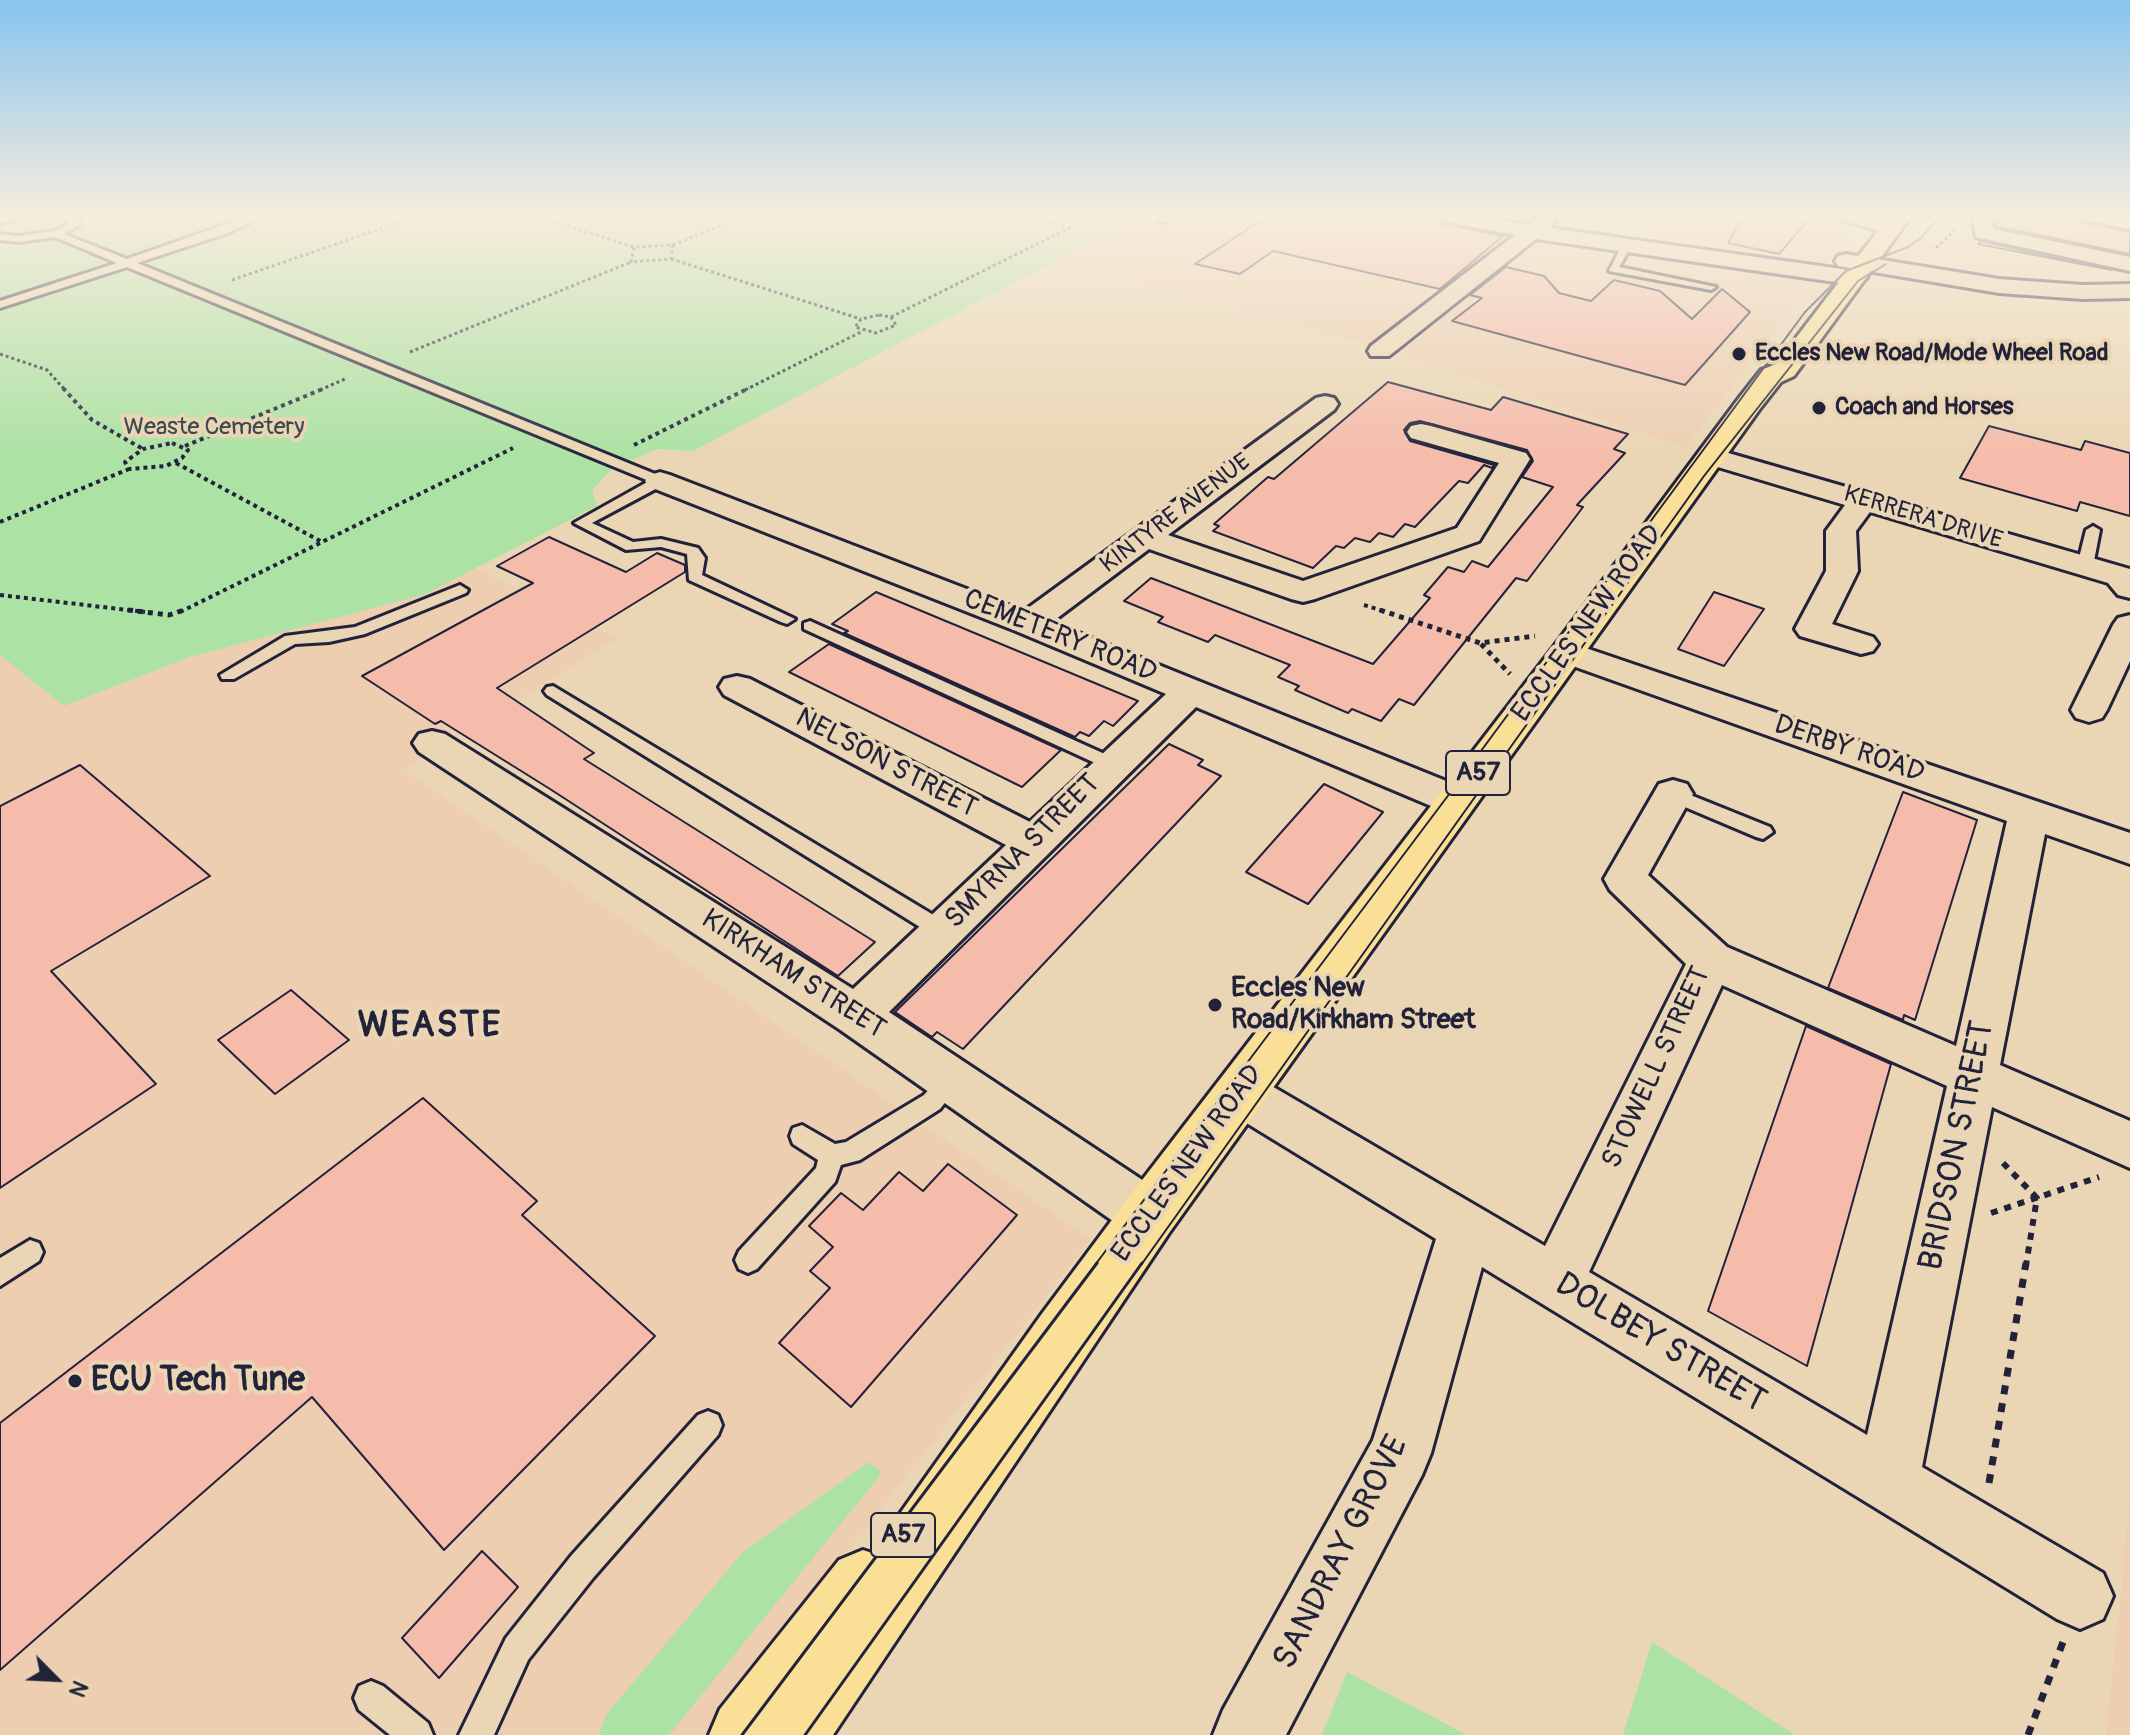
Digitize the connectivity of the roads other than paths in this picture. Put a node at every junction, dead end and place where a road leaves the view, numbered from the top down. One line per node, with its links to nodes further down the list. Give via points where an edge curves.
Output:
1 (27, 296): 5 (lane)
2 (207, 296): 10 (lane)
3 (1451, 296): 6 (street)
4 (1834, 296): 9 (main road, ECCLES NEW ROAD / A57, via 1785,370 1771,376)
5 (0, 305)
6 (1380, 351)
7 (1325, 404): 13 (street, KINTYRE AVENUE)
8 (1421, 432): 13 (street, via 1516,459 1468,534 1303,592)
9 (1711, 456): 11 (street, KERRERA DRIVE); 21 (main road, ECCLES NEW ROAD / A57)
10 (660, 481): 17 (lane, via 581,523 631,547 661,543 693,551 694,577); 18 (street, CEMETERY ROAD)
11 (1863, 501): 14 (street, KERRERA DRIVE); 22 (street, via 1841,531 1842,571 1812,629)
12 (2093, 530): 14 (lane)
13 (1145, 537): 18 (street, KINTYRE AVENUE)
14 (2085, 566): 15 (street, KERRERA DRIVE, via 2119,576)
15 (2130, 588)
16 (460, 590): 23 (lane, via 359,631 291,639)
17 (787, 619)
18 (1028, 624): 25 (street, CEMETERY ROAD)
19 (2130, 625): 27 (street)
20 (810, 626): 29 (lane)
21 (1554, 644): 31 (main road, ECCLES NEW ROAD / A57); 32 (street, DERBY ROAD)
22 (1861, 644)
23 (228, 675)
24 (737, 687): 34 (street, NELSON STREET)
25 (1192, 690): 29 (street, SMYRNA STREET); 31 (street, CEMETERY ROAD)
26 (553, 691): 36 (lane)
27 (2089, 710)
28 (432, 743): 38 (street, KIRKHAM STREET)
29 (1112, 764): 34 (street, SMYRNA STREET)
30 (1673, 794): 33 (lane); 37 (street, STOWELL STREET, via 1625,879)
31 (1457, 801): 41 (main road, ECCLES NEW ROAD / A57)
32 (2029, 812): 35 (street, DERBY ROAD); 39 (street, BRIDSON STREET)
33 (1763, 832)
34 (1034, 842): 36 (street, SMYRNA STREET)
35 (2130, 849)
36 (943, 931): 38 (street, SMYRNA STREET)
37 (1711, 960): 39 (street); 50 (street, STOWELL STREET)
38 (856, 1015): 40 (street, KIRKHAM STREET)
39 (1973, 1076): 44 (street); 53 (street, BRIDSON STREET)
40 (951, 1080): 43 (lane, via 932,1102 851,1152); 45 (street, KIRKHAM STREET)
41 (1240, 1093): 45 (main road, ECCLES NEW ROAD / A57); 46 (street, DOLBEY STREET)
42 (802, 1136): 43 (lane)
43 (832, 1155): 48 (lane, via 826,1174)
44 (2117, 1160)
45 (1149, 1215): 51 (main road, ECCLES NEW ROAD / A57)
46 (1466, 1228): 50 (street, DOLBEY STREET); 60 (street, SANDRAY GROVE, via 1400,1453)
47 (30, 1252): 49 (lane)
48 (748, 1260)
49 (0, 1273)
50 (1556, 1282): 53 (street, DOLBEY STREET)
51 (1062, 1336): 58 (main road, ECCLES NEW ROAD / A57); 59 (main road, ECCLES NEW ROAD / A57)
52 (708, 1425): 57 (lane, via 517,1649)
53 (1888, 1481): 54 (street, DOLBEY STREET)
54 (2080, 1596)
55 (371, 1698): 56 (lane)
56 (416, 1735)
57 (476, 1735)
58 (746, 1735)
59 (789, 1735)
60 (1248, 1735)

